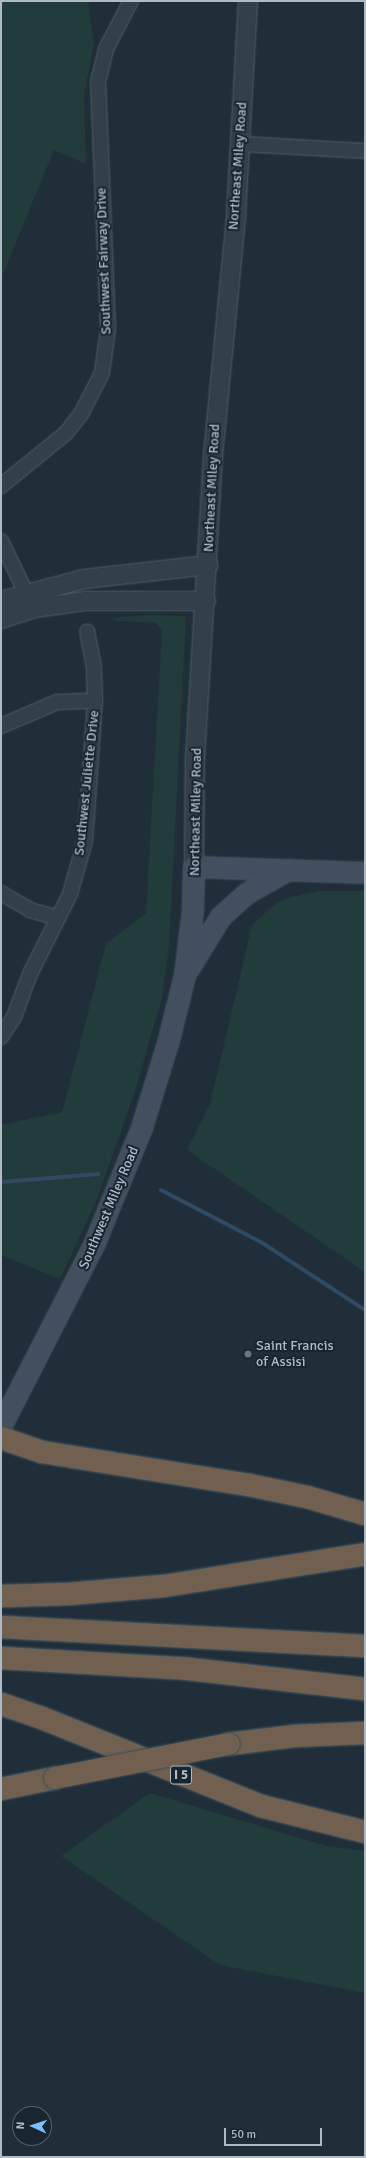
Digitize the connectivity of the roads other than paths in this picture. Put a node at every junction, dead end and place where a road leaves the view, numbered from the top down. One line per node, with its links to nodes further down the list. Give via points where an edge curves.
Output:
1 (131, 1): 5 (street, Southwest Fairway Drive, via 106,49 98,82 98,139 108,329 102,373 81,414 66,433)
2 (248, 1): 3 (street, Northeast Miley Road)
3 (240, 144): 4 (street); 7 (street, Northeast Miley Road, via 232,261 216,416)
4 (365, 151)
5 (1, 486)
6 (1, 541): 8 (street)
7 (208, 565): 8 (street, via 84,579); 10 (street, Northeast Miley Road)
8 (30, 601): 9 (street); 10 (street); 11 (street)
9 (1, 602)
10 (206, 602): 15 (street, Northeast Miley Road, via 195,759)
11 (1, 619)
12 (87, 632): 13 (street, Southwest Juliette Drive, via 94,667)
13 (96, 701): 14 (street, via 57,702); 19 (street, Southwest Juliette Drive, via 85,841 77,873)
14 (1, 726)
15 (194, 867): 16 (main road); 20 (main road, Northeast Miley Road, via 193,910)
16 (289, 870): 17 (main road); 20 (main road, via 248,893 221,917)
17 (365, 873)
18 (1, 893): 19 (street, via 30,910)
19 (58, 918): 21 (street, Southwest Juliette Drive, via 30,974 14,1017)
20 (185, 976): 22 (main road, Southwest Miley Road, via 158,1075 122,1181 67,1301)
21 (1, 1037)
22 (1, 1427)
23 (1, 1438): 24 (highway, via 42,1452 248,1485)
24 (356, 1511)
25 (365, 1554): 26 (highway, via 164,1586 75,1594)
26 (1, 1596)
27 (1, 1627): 28 (highway)
28 (365, 1646)
29 (1, 1658): 30 (highway, via 189,1670)
30 (365, 1689)
31 (1, 1704): 34 (highway, I 5, via 260,1806)
32 (365, 1733): 33 (highway, I 5, bridge, via 294,1736 229,1744)
33 (1, 1789)
34 (365, 1832)

